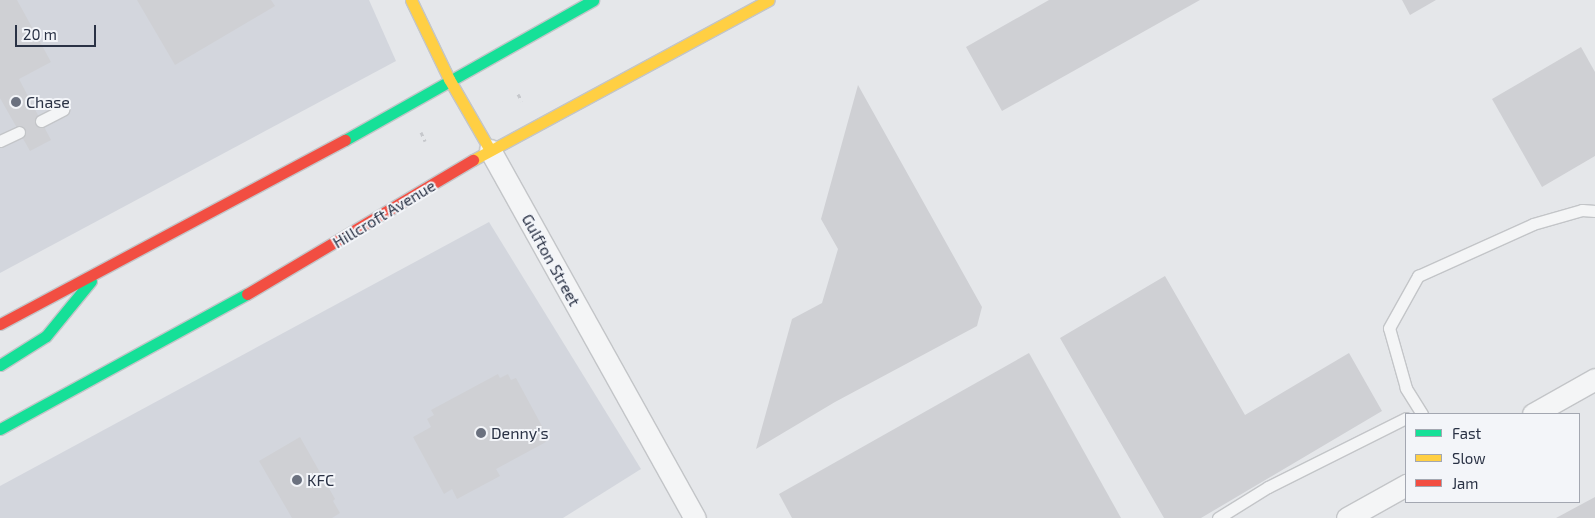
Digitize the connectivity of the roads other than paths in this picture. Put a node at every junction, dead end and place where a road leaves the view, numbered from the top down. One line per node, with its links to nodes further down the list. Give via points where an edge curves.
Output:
1 (411, 0): 4 (main road, Gulfton Street)
2 (593, 0): 4 (main road)
3 (768, 0): 9 (main road, Hillcroft Avenue)
4 (449, 80): 9 (main road, Gulfton Street); 11 (main road, via 406,107)
5 (63, 110): 6 (lane)
6 (41, 121)
7 (19, 132): 8 (lane)
8 (0, 141)
9 (490, 150): 18 (main road, Hillcroft Avenue, via 266,283); 20 (street, Gulfton Street)
10 (1595, 211): 15 (lane, via 1582,210 1532,224 1418,276 1389,328 1406,388)
11 (100, 271): 12 (main road); 13 (main road, via 46,336)
12 (0, 324)
13 (0, 365)
14 (1595, 379): 16 (street)
15 (1419, 413)
16 (1535, 413)
17 (1405, 418): 21 (lane, via 1268,487)
18 (0, 429)
19 (1405, 486): 22 (street)
20 (695, 518)
21 (1218, 518)
22 (1347, 518)

